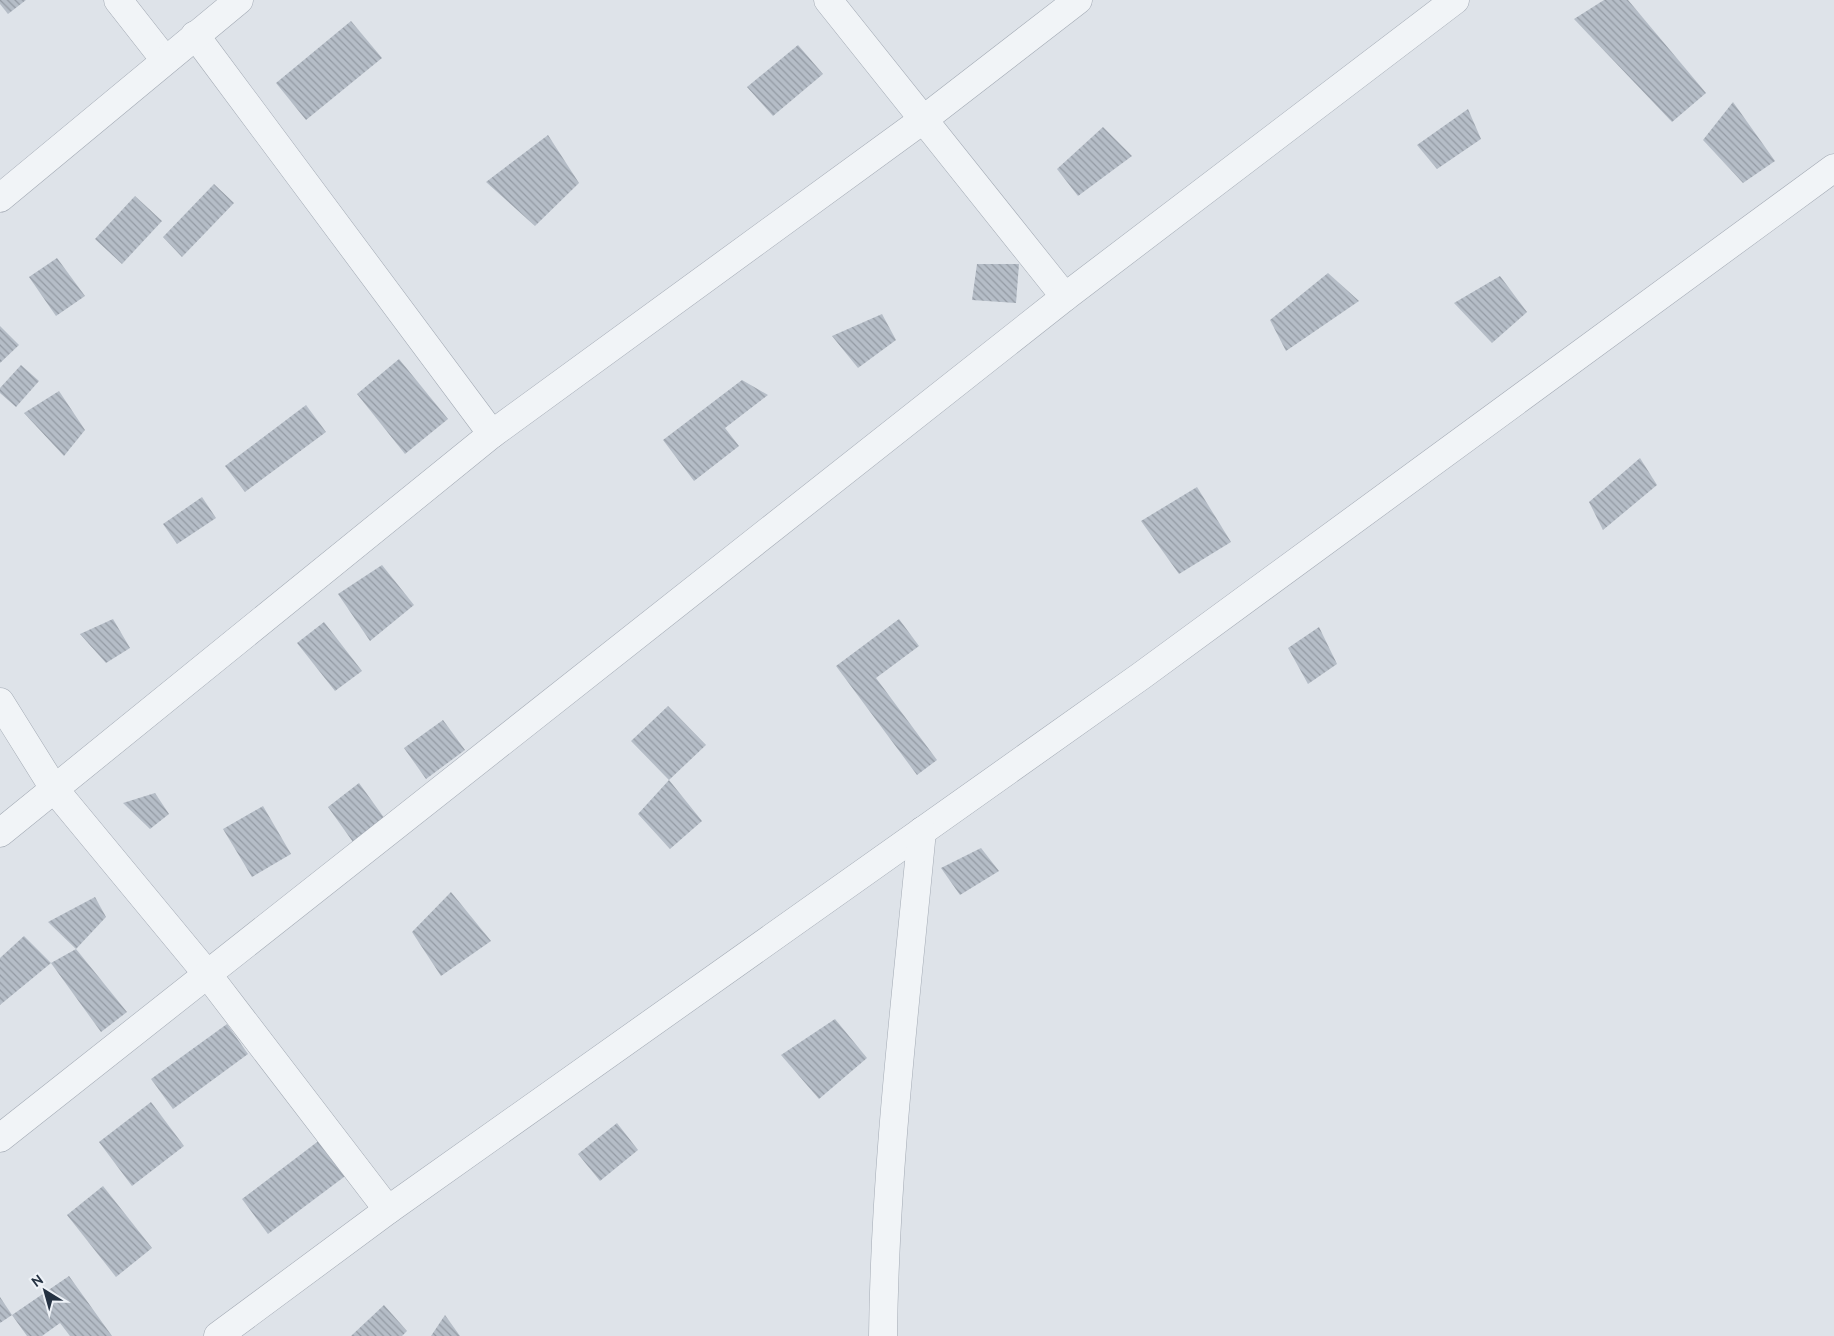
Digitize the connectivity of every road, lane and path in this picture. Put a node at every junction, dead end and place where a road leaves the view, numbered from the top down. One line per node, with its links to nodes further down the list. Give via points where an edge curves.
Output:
1 (118, 0): 7 (street)
2 (239, 0): 6 (street)
3 (828, 0): 8 (street)
4 (1078, 0): 8 (street)
5 (1455, 0): 11 (street)
6 (195, 36): 7 (street); 12 (street)
7 (165, 60): 10 (street)
8 (924, 119): 11 (street); 12 (street)
9 (1834, 168): 15 (street, via 1141,676)
10 (0, 198)
11 (1065, 297): 17 (street)
12 (492, 434): 14 (street)
13 (0, 702): 14 (street)
14 (55, 790): 16 (street); 17 (street)
15 (922, 831): 19 (street); 21 (street, via 893,1141 884,1262)
16 (0, 833)
17 (208, 975): 18 (street); 19 (street)
18 (0, 1138)
19 (388, 1210): 20 (street)
20 (218, 1336)
21 (883, 1336)

